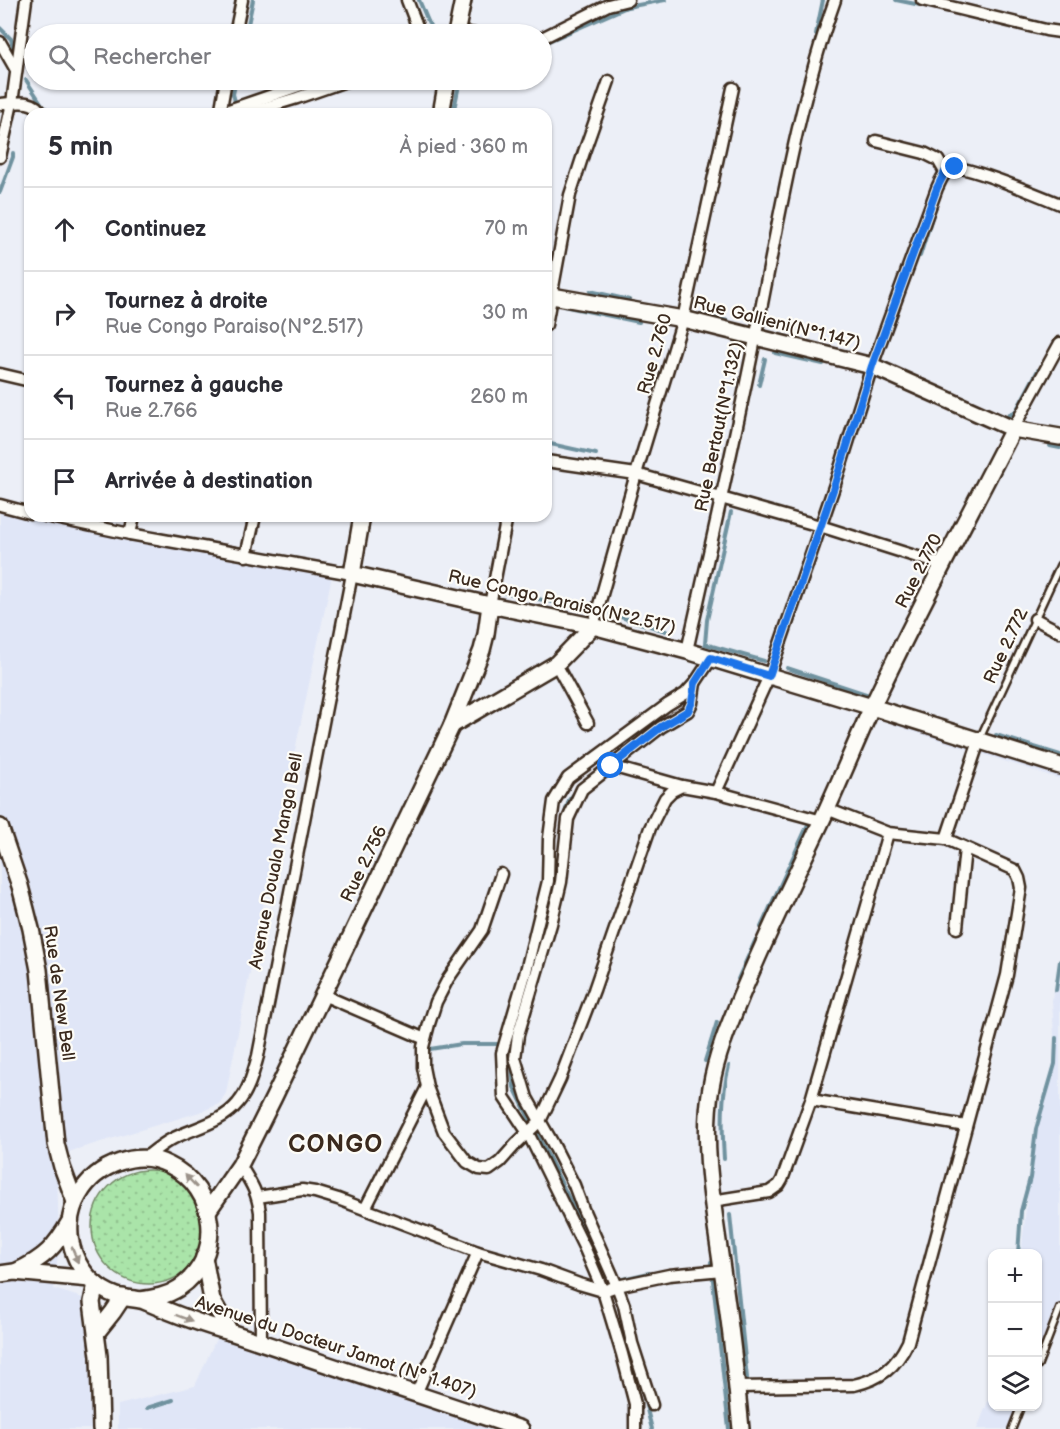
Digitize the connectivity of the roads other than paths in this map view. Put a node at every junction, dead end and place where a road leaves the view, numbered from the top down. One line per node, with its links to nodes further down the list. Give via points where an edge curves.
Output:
1 (26, 0): 14 (street)
2 (242, 0): 8 (street)
3 (407, 0): 9 (street)
4 (463, 0): 10 (street)
5 (628, 0): 12 (street, via 608,5)
6 (835, 0): 35 (street, Rue Bertaut(N°1.132), via 799,124)
7 (922, 0): 11 (street)
8 (237, 24)
9 (416, 24)
10 (458, 24)
11 (1060, 32)
12 (552, 33)
13 (0, 42): 14 (street)
14 (17, 71): 21 (street)
15 (609, 81): 32 (street, via 570,195)
16 (733, 88): 34 (street, Rue 2.760)
17 (224, 90): 24 (street)
18 (285, 90): 25 (street)
19 (321, 90): 26 (street)
20 (445, 90): 27 (street)
21 (12, 103): 22 (street); 23 (street, via 34,104); 29 (street)
22 (0, 104)
23 (38, 108)
24 (221, 108)
25 (231, 108)
26 (266, 108)
27 (442, 108)
28 (876, 141): 30 (street, via 924,153 938,160)
29 (0, 157)
30 (945, 172): 31 (street, via 955,167 972,171); 37 (street)
31 (1060, 204)
32 (552, 280)
33 (552, 295): 34 (street, Rue Gallieni(N°1.147))
34 (683, 319): 35 (street, Rue Gallieni(N°1.147)); 43 (street, Rue 2.760)
35 (755, 338): 37 (street, Rue Gallieni(N°1.147)); 44 (street, Rue Bertaut(N°1.132))
36 (1060, 343): 40 (street, Rue 2.770)
37 (872, 366): 40 (street, Rue Gallieni(N°1.147)); 52 (street)
38 (0, 374): 39 (street)
39 (24, 380)
40 (1013, 429): 41 (street, Rue Gallieni(N°1.147)); 55 (street, Rue 2.770)
41 (1060, 437)
42 (552, 462): 43 (street)
43 (636, 474): 44 (street); 60 (street, Rue 2.760)
44 (721, 498): 52 (street); 62 (street, Rue Bertaut(N°1.132))
45 (0, 505): 46 (street)
46 (24, 511)
47 (73, 522): 53 (street, Rue Congo Paraiso(N°2.517))
48 (133, 522): 53 (street)
49 (254, 522): 54 (street)
50 (361, 522): 57 (street, Avenue Douala Manga Bell)
51 (506, 522): 58 (street, Rue 2.756)
52 (820, 526): 55 (street); 65 (street)
53 (130, 534): 54 (street, Rue Congo Paraiso(N°2.517))
54 (246, 556): 57 (street, Rue Congo Paraiso(N°2.517))
55 (943, 565): 67 (street, Rue 2.770)
56 (1060, 565): 59 (lane, Rue 2.772)
57 (352, 574): 58 (street, Rue Congo Paraiso(N°2.517)); 89 (street, Avenue Douala Manga Bell, via 251,1081 237,1104 218,1119 174,1138)
58 (490, 605): 60 (street, Rue Congo Paraiso(N°2.517)); 69 (street, Rue 2.756, via 482,650)
59 (1035, 620): 61 (street); 70 (lane, Rue 2.772)
60 (593, 626): 62 (street, Rue Congo Paraiso(N°2.517)); 64 (street)
61 (1060, 632)
62 (687, 651): 63 (street, Rue Congo Paraiso(N°2.517))
63 (711, 658): 65 (street, Rue Congo Paraiso(N°2.517)); 66 (street)
64 (556, 664): 68 (street); 69 (street)
65 (769, 676): 67 (street, Rue Congo Paraiso(N°2.517)); 74 (street)
66 (695, 683): 71 (street, via 688,711); 88 (street, via 568,778 554,801 548,881 502,1053 504,1097)
67 (872, 707): 70 (street, Rue Congo Paraiso(N°2.517)); 75 (street, Rue 2.770)
68 (588, 723)
69 (452, 725): 82 (street, Rue 2.756)
70 (979, 741): 72 (street, Rue Congo Paraiso(N°2.517)); 78 (street)
71 (611, 766): 73 (street); 86 (street, via 582,789 568,819 561,882 518,1035 515,1058 527,1098)
72 (1060, 766)
73 (682, 786): 74 (street); 86 (street, via 665,798 650,828 594,990)
74 (716, 792): 75 (street)
75 (824, 815): 77 (street); 92 (street, Rue 2.770, via 757,957 719,1054 708,1121)
76 (0, 827): 93 (street, Rue de New Bell, via 31,929 39,969 56,1144)
77 (888, 833): 78 (street); 85 (street)
78 (946, 839): 79 (street)
79 (965, 848): 81 (street); 87 (street, via 1015,870 1021,888 1007,975)
80 (501, 874): 83 (street, via 482,930 448,979)
81 (957, 928)
82 (323, 995): 83 (street); 90 (street, Rue 2.756)
83 (425, 1039): 84 (street, via 423,1067)
84 (427, 1087): 88 (street, via 444,1132 467,1162 479,1169 489,1170); 94 (street)
85 (811, 1100): 87 (street); 92 (street, via 779,1185 770,1192)
86 (540, 1121): 88 (street); 102 (street, via 574,1185)
87 (966, 1126): 111 (street, via 908,1342 896,1364 879,1377 854,1385)
88 (528, 1133): 103 (street)
89 (145, 1158): 93 (street, via 128,1159 103,1169 84,1186); 95 (street, one-way to 89, via 202,1194 178,1169)
90 (240, 1166): 91 (street); 95 (street, Rue 2.756)
91 (258, 1197): 94 (street, via 302,1190); 109 (street)
92 (712, 1201): 99 (street, Rue 2.770)
93 (75, 1202): 96 (street)
94 (365, 1209): 97 (street)
95 (208, 1211): 98 (street, via 209,1242)
96 (70, 1220): 100 (street, via 44,1256); 101 (street, one-way to 101, via 73,1252)
97 (478, 1251): 103 (street); 112 (street)
98 (204, 1257): 105 (street, via 189,1280 178,1288); 108 (street, via 212,1300)
99 (722, 1269): 102 (street); 111 (street, Rue 2.770)
100 (7, 1273): 101 (street)
101 (93, 1282): 104 (street); 107 (street)
102 (617, 1286): 103 (street); 113 (street)
103 (603, 1291): 117 (street, via 635,1404)
104 (123, 1297): 105 (street); 107 (street)
105 (140, 1300): 108 (street, Avenue du Docteur Jamot (N° 1.407), one-way to 108)
106 (1060, 1308): 110 (lane)
107 (97, 1332): 115 (street)
108 (230, 1332): 109 (street, Avenue du Docteur Jamot (N° 1.407))
109 (261, 1343): 112 (street, Avenue du Docteur Jamot (N° 1.407))
110 (1041, 1357)
111 (737, 1387): 118 (street, Rue 2.770)
112 (416, 1394): 116 (street, Avenue du Docteur Jamot (N° 1.407))
113 (652, 1405)
114 (1019, 1411): 119 (lane)
115 (101, 1429)
116 (521, 1429)
117 (635, 1429)
118 (741, 1429)
119 (1012, 1429)

